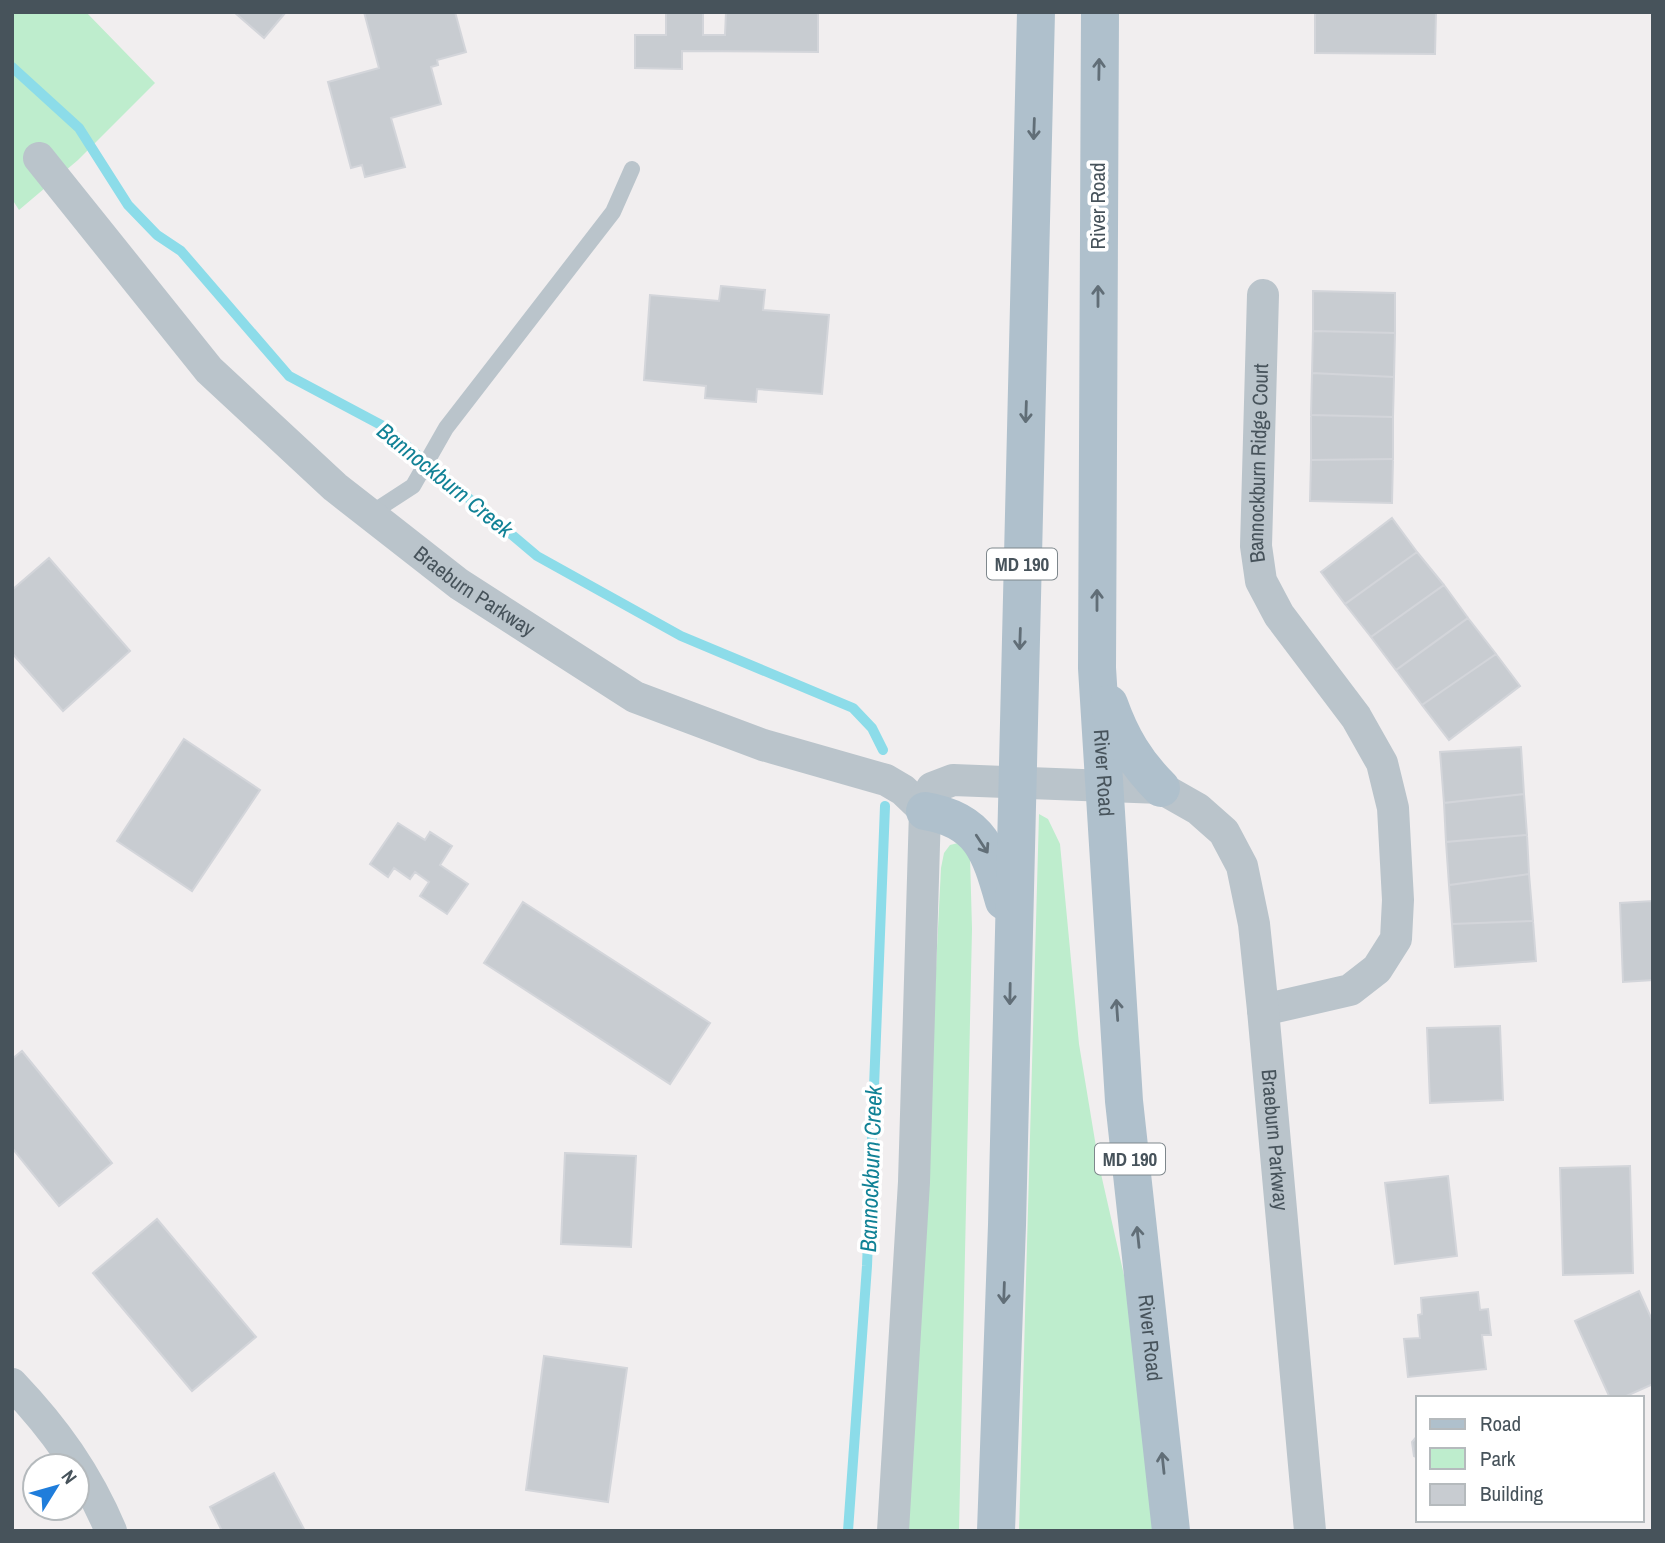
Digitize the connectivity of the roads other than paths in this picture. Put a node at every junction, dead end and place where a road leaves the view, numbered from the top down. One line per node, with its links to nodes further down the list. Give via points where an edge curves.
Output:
1 (1037, 12): 8 (main road, MD 190, one-way to 8)
2 (1100, 12): 7 (main road, River Road / MD 190, one-way to 2)
3 (39, 158): 6 (street, Braeburn Parkway, via 209,370)
4 (632, 169): 6 (lane, via 613,212 438,442 413,486)
5 (1263, 295): 13 (street, Bannockburn Ridge Court, via 1256,546 1261,581 1286,625 1356,717 1382,763 1393,808 1398,900 1395,939 1377,969 1350,990)
6 (370, 514): 11 (street, Braeburn Parkway, via 459,584 635,696 763,745 886,780)
7 (1097, 668): 9 (main road, River Road / MD 190); 10 (main road, via 1123,740 1136,763)
8 (1016, 784): 9 (street); 11 (street, via 942,782 926,798); 12 (main road, MD 190)
9 (1106, 787): 10 (street); 18 (main road, River Road / MD 190, one-way to 9, via 1124,1101)
10 (1161, 789): 13 (street, Braeburn Parkway, via 1198,809 1224,832 1242,866 1254,924)
11 (925, 811): 12 (main road, one-way to 12, via 957,819 978,837 992,863); 16 (street, via 914,1182)
12 (1012, 926): 17 (main road, MD 190, one-way to 17)
13 (1263, 1010): 19 (street, Braeburn Parkway)
14 (12, 1384): 15 (street, via 51,1425 96,1496)
15 (111, 1531)
16 (893, 1531)
17 (996, 1531)
18 (1171, 1531)
19 (1310, 1531)

